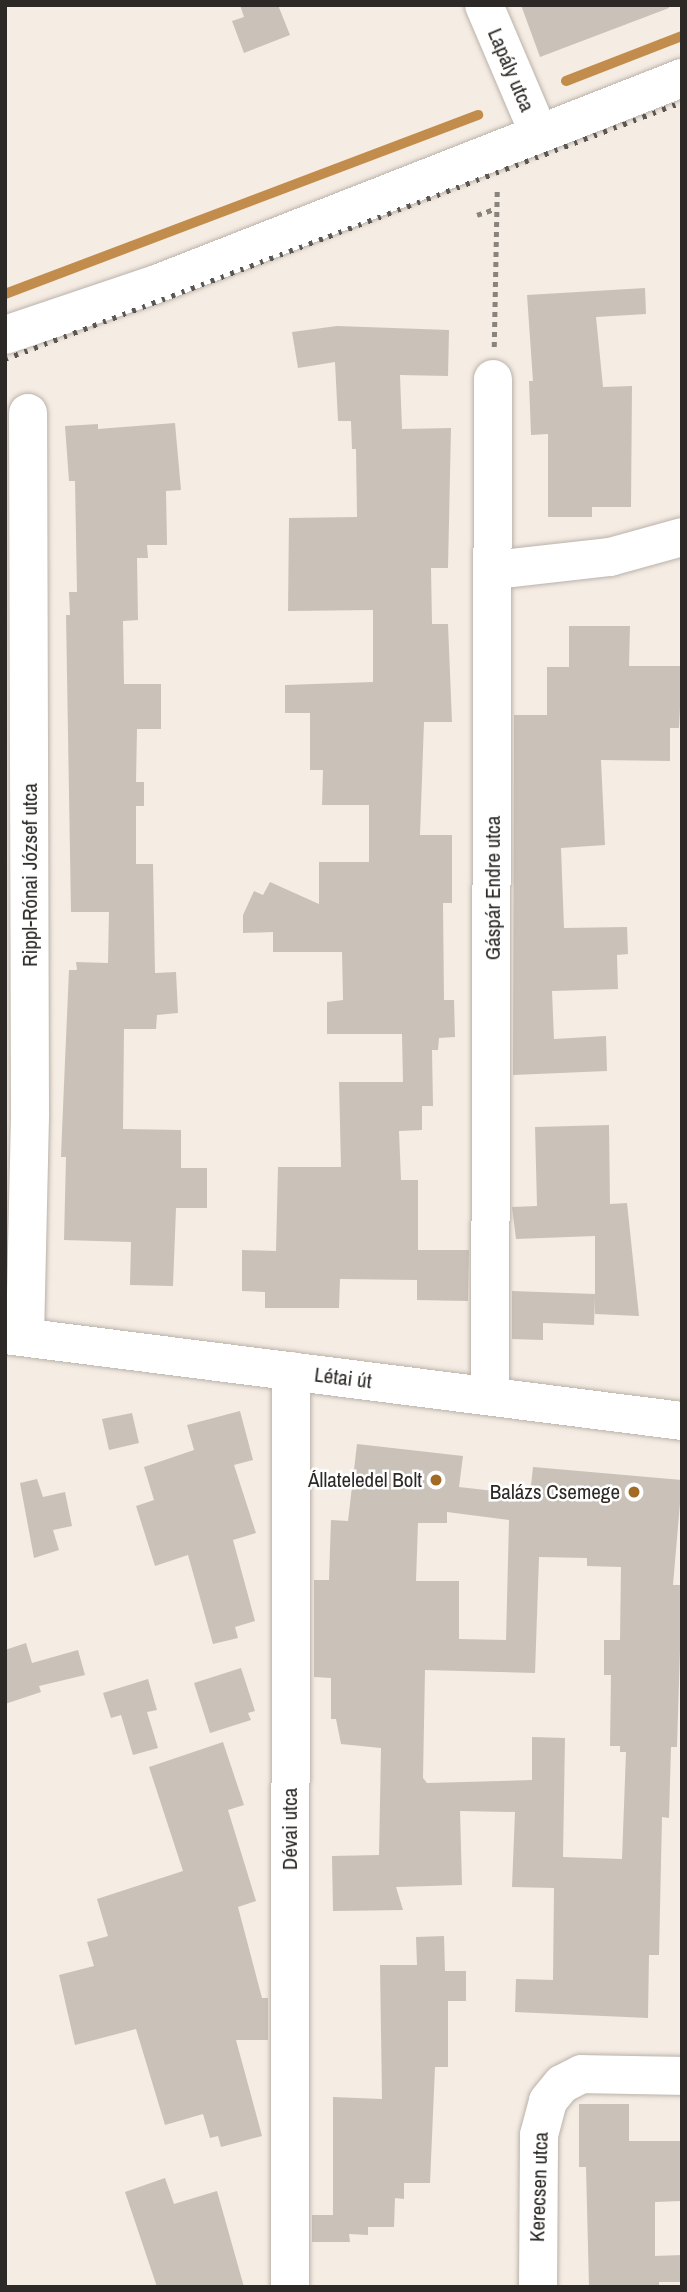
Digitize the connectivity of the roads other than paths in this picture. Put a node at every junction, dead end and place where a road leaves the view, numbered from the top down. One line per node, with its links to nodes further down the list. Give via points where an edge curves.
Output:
1 (484, 5): 3 (street, Lapály utca)
2 (682, 78): 3 (street)
3 (539, 134): 4 (street, via 154,285)
4 (5, 335)
5 (494, 379): 8 (street, Gáspár Endre utca)
6 (28, 413): 9 (street, Rippl-Rónai József utca, via 30,1112)
7 (682, 537): 8 (street, via 610,557)
8 (494, 570): 11 (street, Gáspár Endre utca)
9 (15, 1336): 10 (street, Létai út)
10 (292, 1371): 11 (street, Létai út); 14 (street, Dévai utca)
11 (490, 1396): 12 (street, Létai út)
12 (682, 1421)
13 (682, 2076): 15 (street, Kerecsen utca, via 594,2072 572,2078 555,2091 539,2135)
14 (289, 2287)
15 (538, 2287)

